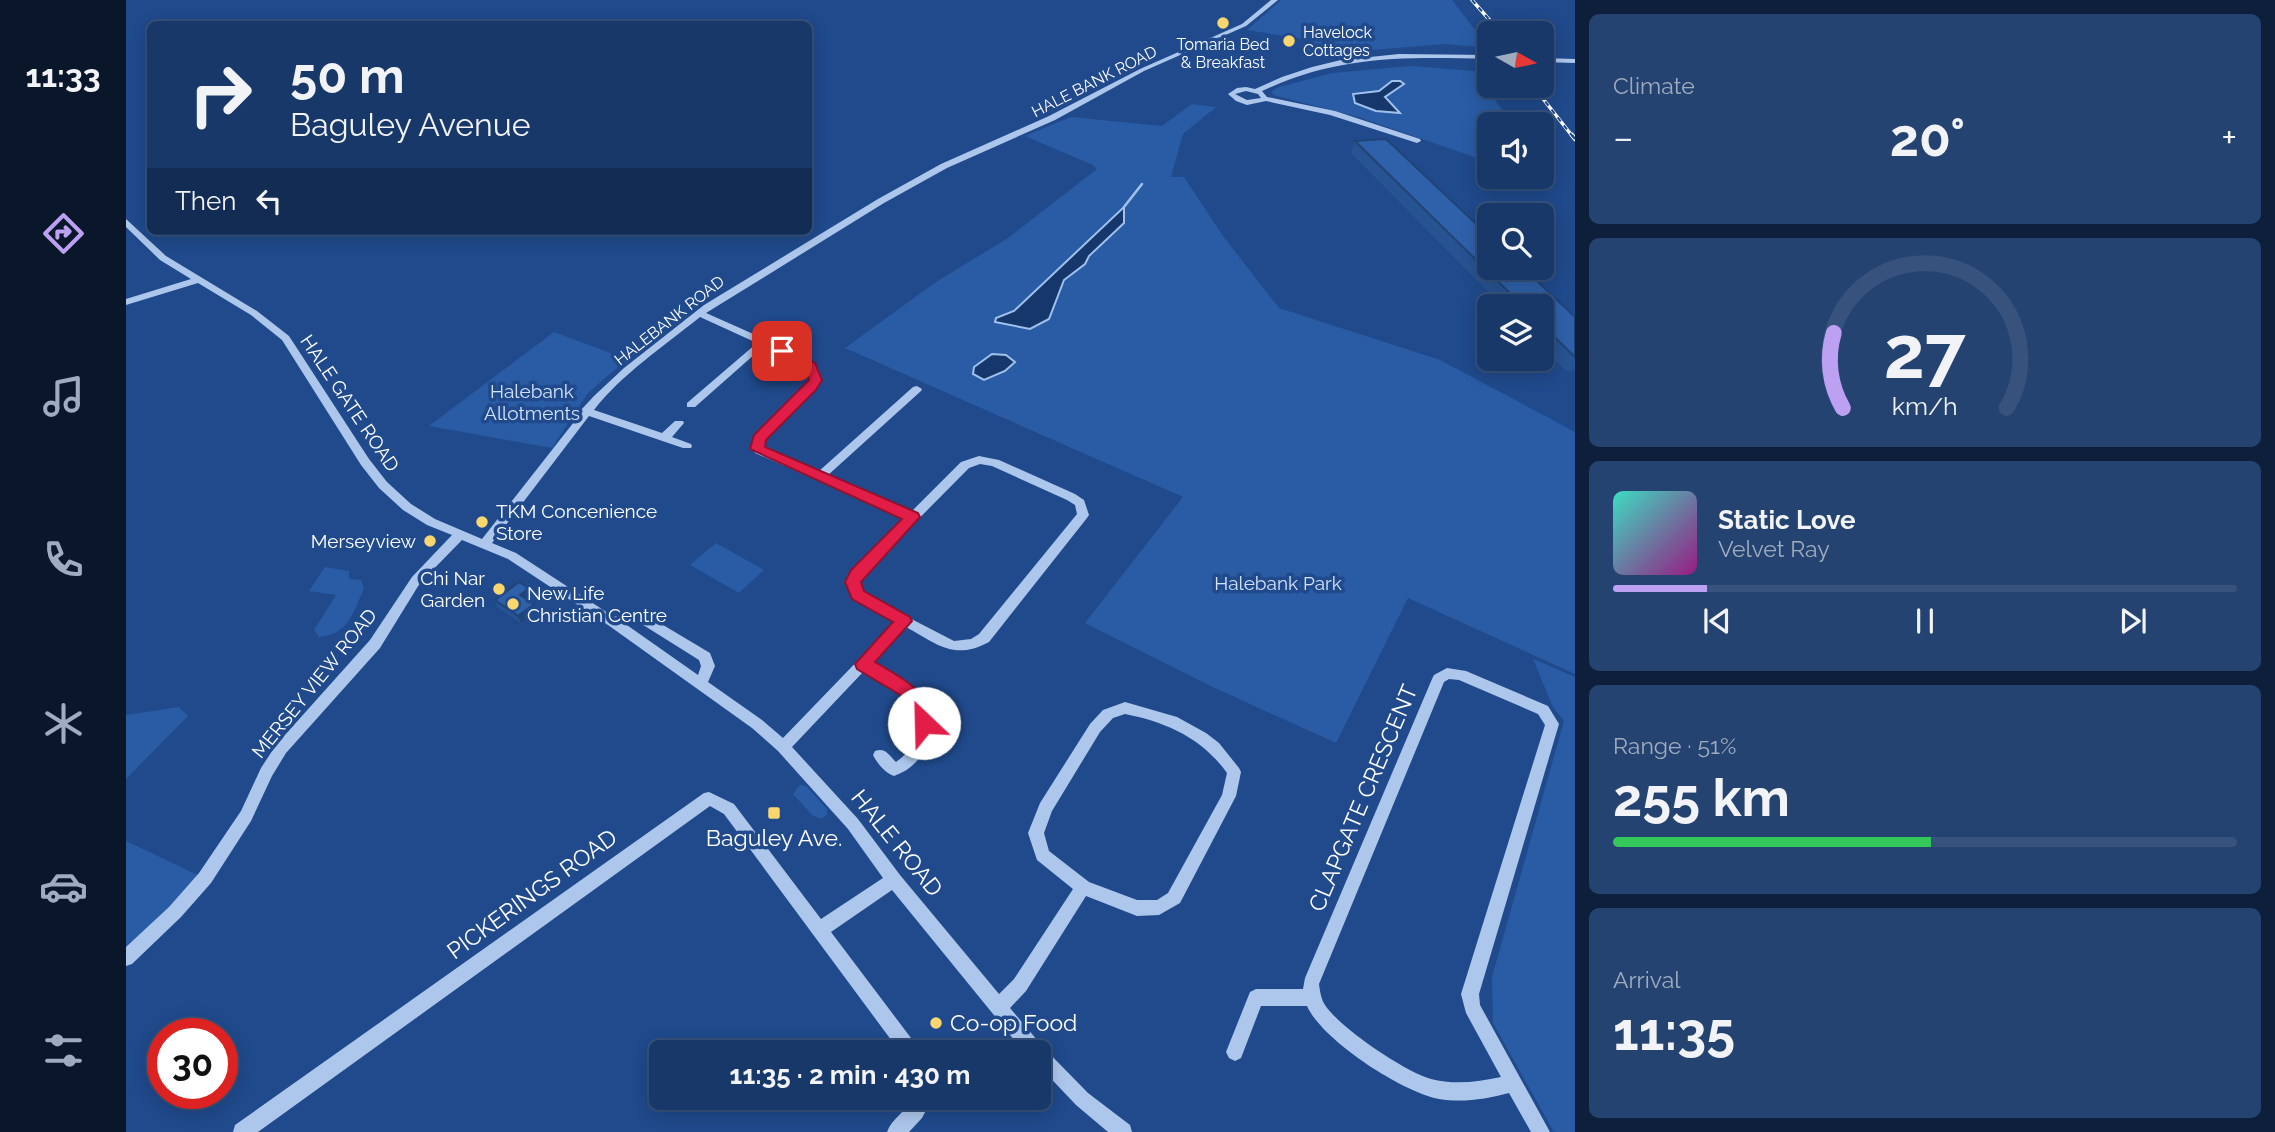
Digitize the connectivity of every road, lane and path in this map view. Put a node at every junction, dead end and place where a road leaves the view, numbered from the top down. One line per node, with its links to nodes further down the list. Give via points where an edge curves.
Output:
1 (1275, 0): 10 (street, HALE BANK ROAD, via 1244,26 1142,70)
2 (1477, 57): 5 (street, via 1362,58 1302,71)
3 (1554, 60): 4 (street)
4 (1575, 61)
5 (1257, 91): 6 (street); 7 (street, via 1233,91)
6 (1265, 99): 7 (street, via 1254,103); 9 (street, via 1332,113)
7 (1238, 100): 8 (street)
8 (1227, 108)
9 (1417, 141)
10 (997, 142): 14 (street, HALEBANK ROAD, via 881,201)
11 (126, 222): 12 (street, HALE GATE ROAD, via 153,251)
12 (197, 280): 13 (street); 24 (street, HALE GATE ROAD, via 261,317 286,338 383,485 418,515)
13 (126, 302)
14 (699, 313): 15 (street); 18 (street, HALEBANK ROAD, via 628,370)
15 (763, 342): 17 (street); 22 (street, via 807,362 816,376 811,387 759,438 758,449)
16 (910, 392): 22 (street)
17 (691, 405)
18 (585, 412): 20 (street); 25 (street, HALEBANK ROAD)
19 (679, 423): 20 (street)
20 (664, 438): 21 (street)
21 (687, 446)
22 (820, 476): 23 (street)
23 (912, 517): 26 (street, via 853,582 858,595); 26 (street, via 965,465 979,460 1071,497 1084,511 979,642 953,646)
24 (460, 534): 25 (street, HALE GATE ROAD); 35 (street, MERSEY VIEW ROAD, via 416,580 376,644 281,749 240,827 205,878)
25 (485, 543): 27 (street, HALE ROAD)
26 (904, 621): 28 (street)
27 (613, 622): 29 (street, HALE ROAD); 29 (street, via 643,619 705,657 708,666)
28 (863, 664): 30 (street); 31 (street, via 908,691 924,723 912,759 894,771)
29 (701, 685): 30 (street, HALE ROAD)
30 (783, 747): 32 (street, HALE ROAD, via 853,824)
31 (880, 755)
32 (894, 880): 34 (street); 37 (street, HALE ROAD)
33 (1083, 887): 33 (street, via 1042,855 1036,833 1045,808 1094,728 1108,714 1125,708 1152,713 1224,754 1234,772 1229,796 1174,898 1159,907 1137,908); 37 (street, via 1020,985)
34 (821, 929): 38 (street, PICKERINGS ROAD); 44 (street, PICKERINGS ROAD, via 729,809 709,798)
35 (126, 958)
36 (1313, 998): 40 (street, via 1256,998); 42 (street, via 1320,1014 1336,1030 1427,1087 1481,1091); 42 (street, CLAPGATE CRESCENT, via 1311,984 1439,678 1447,673 1461,675 1525,701 1543,710 1552,724 1470,994 1472,1007)
37 (999, 1007): 39 (street, HALE ROAD)
38 (902, 1040)
39 (1026, 1040)
40 (1235, 1052)
41 (1051, 1067): 46 (street, HALE ROAD)
42 (1513, 1083): 47 (street, CLAPGATE CRESCENT)
43 (917, 1110): 45 (street)
44 (242, 1132)
45 (896, 1132)
46 (1123, 1132)
47 (1541, 1132)

